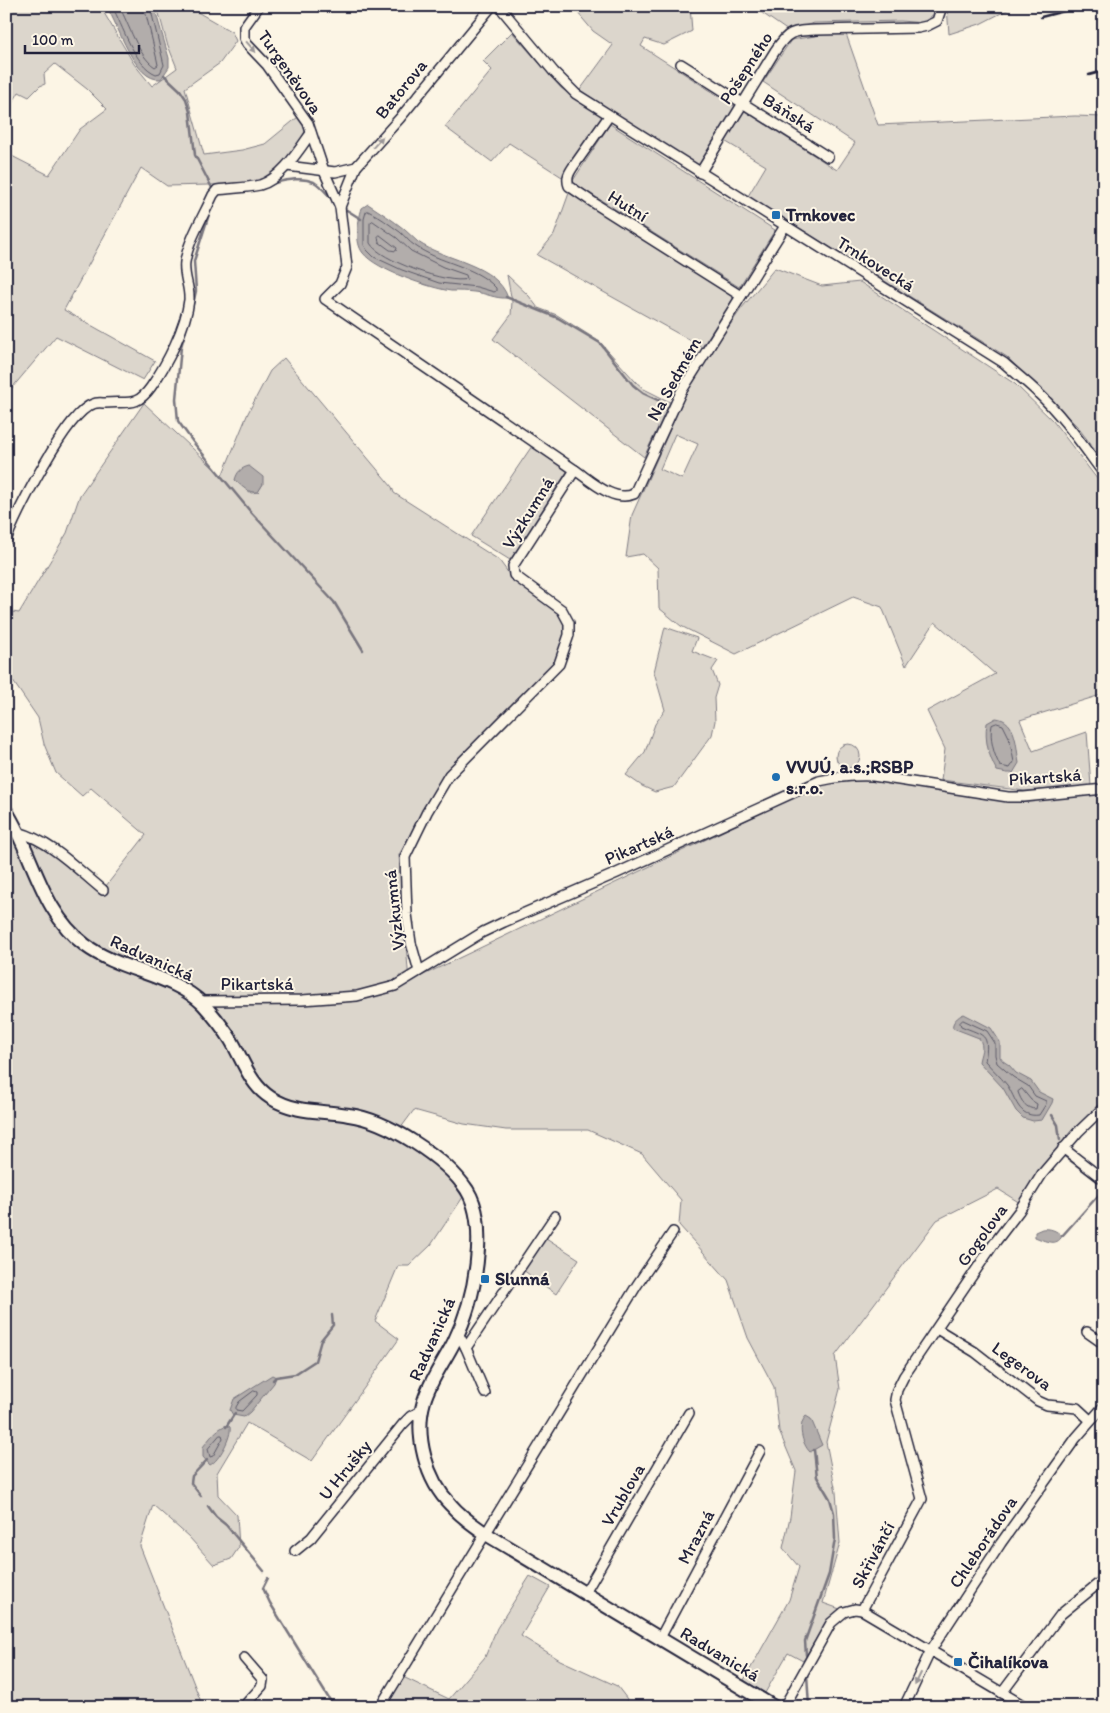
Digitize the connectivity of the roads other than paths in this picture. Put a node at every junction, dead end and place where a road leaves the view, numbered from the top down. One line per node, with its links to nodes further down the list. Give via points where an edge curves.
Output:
1 (259, 6): 8 (street, Turgeněvova, one-way to 8, via 244,27 244,38 308,123)
2 (492, 6): 11 (street, Batorova, one-way to 2)
3 (499, 6): 7 (street, Trnkovecká, via 576,94)
4 (942, 6): 6 (street, Pošepného, via 937,21 918,28 816,30 788,34)
5 (681, 64): 6 (street, Báňská)
6 (743, 103): 9 (street, Báňská); 13 (street, Pošepného)
7 (609, 116): 13 (street, Trnkovecká); 16 (street, Hutní, via 573,167 568,176 569,186)
8 (310, 133): 10 (street); 12 (street, Výzkumná)
9 (828, 157)
10 (287, 166): 12 (street); 19 (street, via 267,182 217,190 213,195 185,262 189,301 182,329 152,386 136,402 93,404 82,412 35,479)
11 (356, 166): 12 (street, via 335,172); 14 (street)
12 (324, 171): 14 (street, Výzkumná)
13 (700, 173): 15 (street, Trnkovecká)
14 (340, 207): 17 (street, Výzkumná, via 348,267 340,284 326,299)
15 (785, 226): 16 (street, Na Sedmém); 18 (street, Trnkovecká, via 1004,363 1056,411)
16 (741, 296): 17 (street, Na Sedmém, via 681,392 634,494 612,494)
17 (575, 470): 24 (street, Výzkumná, via 514,566 514,575 562,610 568,620 569,636 559,664 449,775 405,857 407,914)
18 (1104, 474)
19 (6, 540)
20 (1104, 789): 24 (street, Pikartská, via 1008,797 873,776 855,775 819,781 504,922)
21 (6, 811): 22 (street, Radvanická)
22 (18, 832): 23 (street, via 45,843); 25 (street, Radvanická, via 50,906 75,936 98,953 177,986)
23 (103, 890)
24 (418, 972): 25 (street, Pikartská, via 395,986 357,996)
25 (200, 1001): 33 (street, Radvanická, via 221,1024 253,1081 268,1096 304,1111 352,1115 377,1122 423,1149 463,1186 476,1213 478,1246 471,1295)
26 (1104, 1107): 27 (street, Gogolova)
27 (1063, 1148): 28 (street); 31 (street, Gogolova)
28 (1104, 1180)
29 (555, 1216): 35 (street)
30 (673, 1232): 43 (street, via 637,1285)
31 (937, 1330): 36 (street, Gogolova); 41 (street, Legerova, via 975,1352 1038,1401 1077,1408)
32 (1087, 1332): 34 (street)
33 (458, 1333): 35 (street); 39 (street, Radvanická, via 430,1385)
34 (1104, 1344)
35 (466, 1348): 37 (street)
36 (897, 1390): 47 (street, Skřivánčí, via 897,1413 922,1499)
37 (485, 1393)
38 (1104, 1406): 41 (street, Chleborádova)
39 (421, 1411): 43 (street, Radvanická, via 423,1448 438,1488 461,1516); 44 (street, U Hrušky, via 403,1424 311,1538)
40 (689, 1413): 46 (street, Vrublova)
41 (1090, 1420): 49 (street, Chleborádova, via 1029,1503)
42 (760, 1451): 48 (street, Mrazná)
43 (486, 1534): 46 (street, Radvanická); 53 (street)
44 (295, 1551)
45 (1104, 1579): 51 (street, via 1061,1614)
46 (584, 1593): 48 (street, Radvanická)
47 (862, 1610): 49 (street); 55 (street, Skřivánčí, via 844,1612 831,1623)
48 (660, 1638): 54 (street, Radvanická)
49 (931, 1650): 51 (street); 56 (street, Chleborádova, one-way to 56)
50 (244, 1658): 52 (street, via 263,1680 262,1686)
51 (1002, 1693): 57 (street)
52 (243, 1707)
53 (380, 1707)
54 (774, 1707)
55 (784, 1707)
56 (904, 1707)
57 (1026, 1707)

